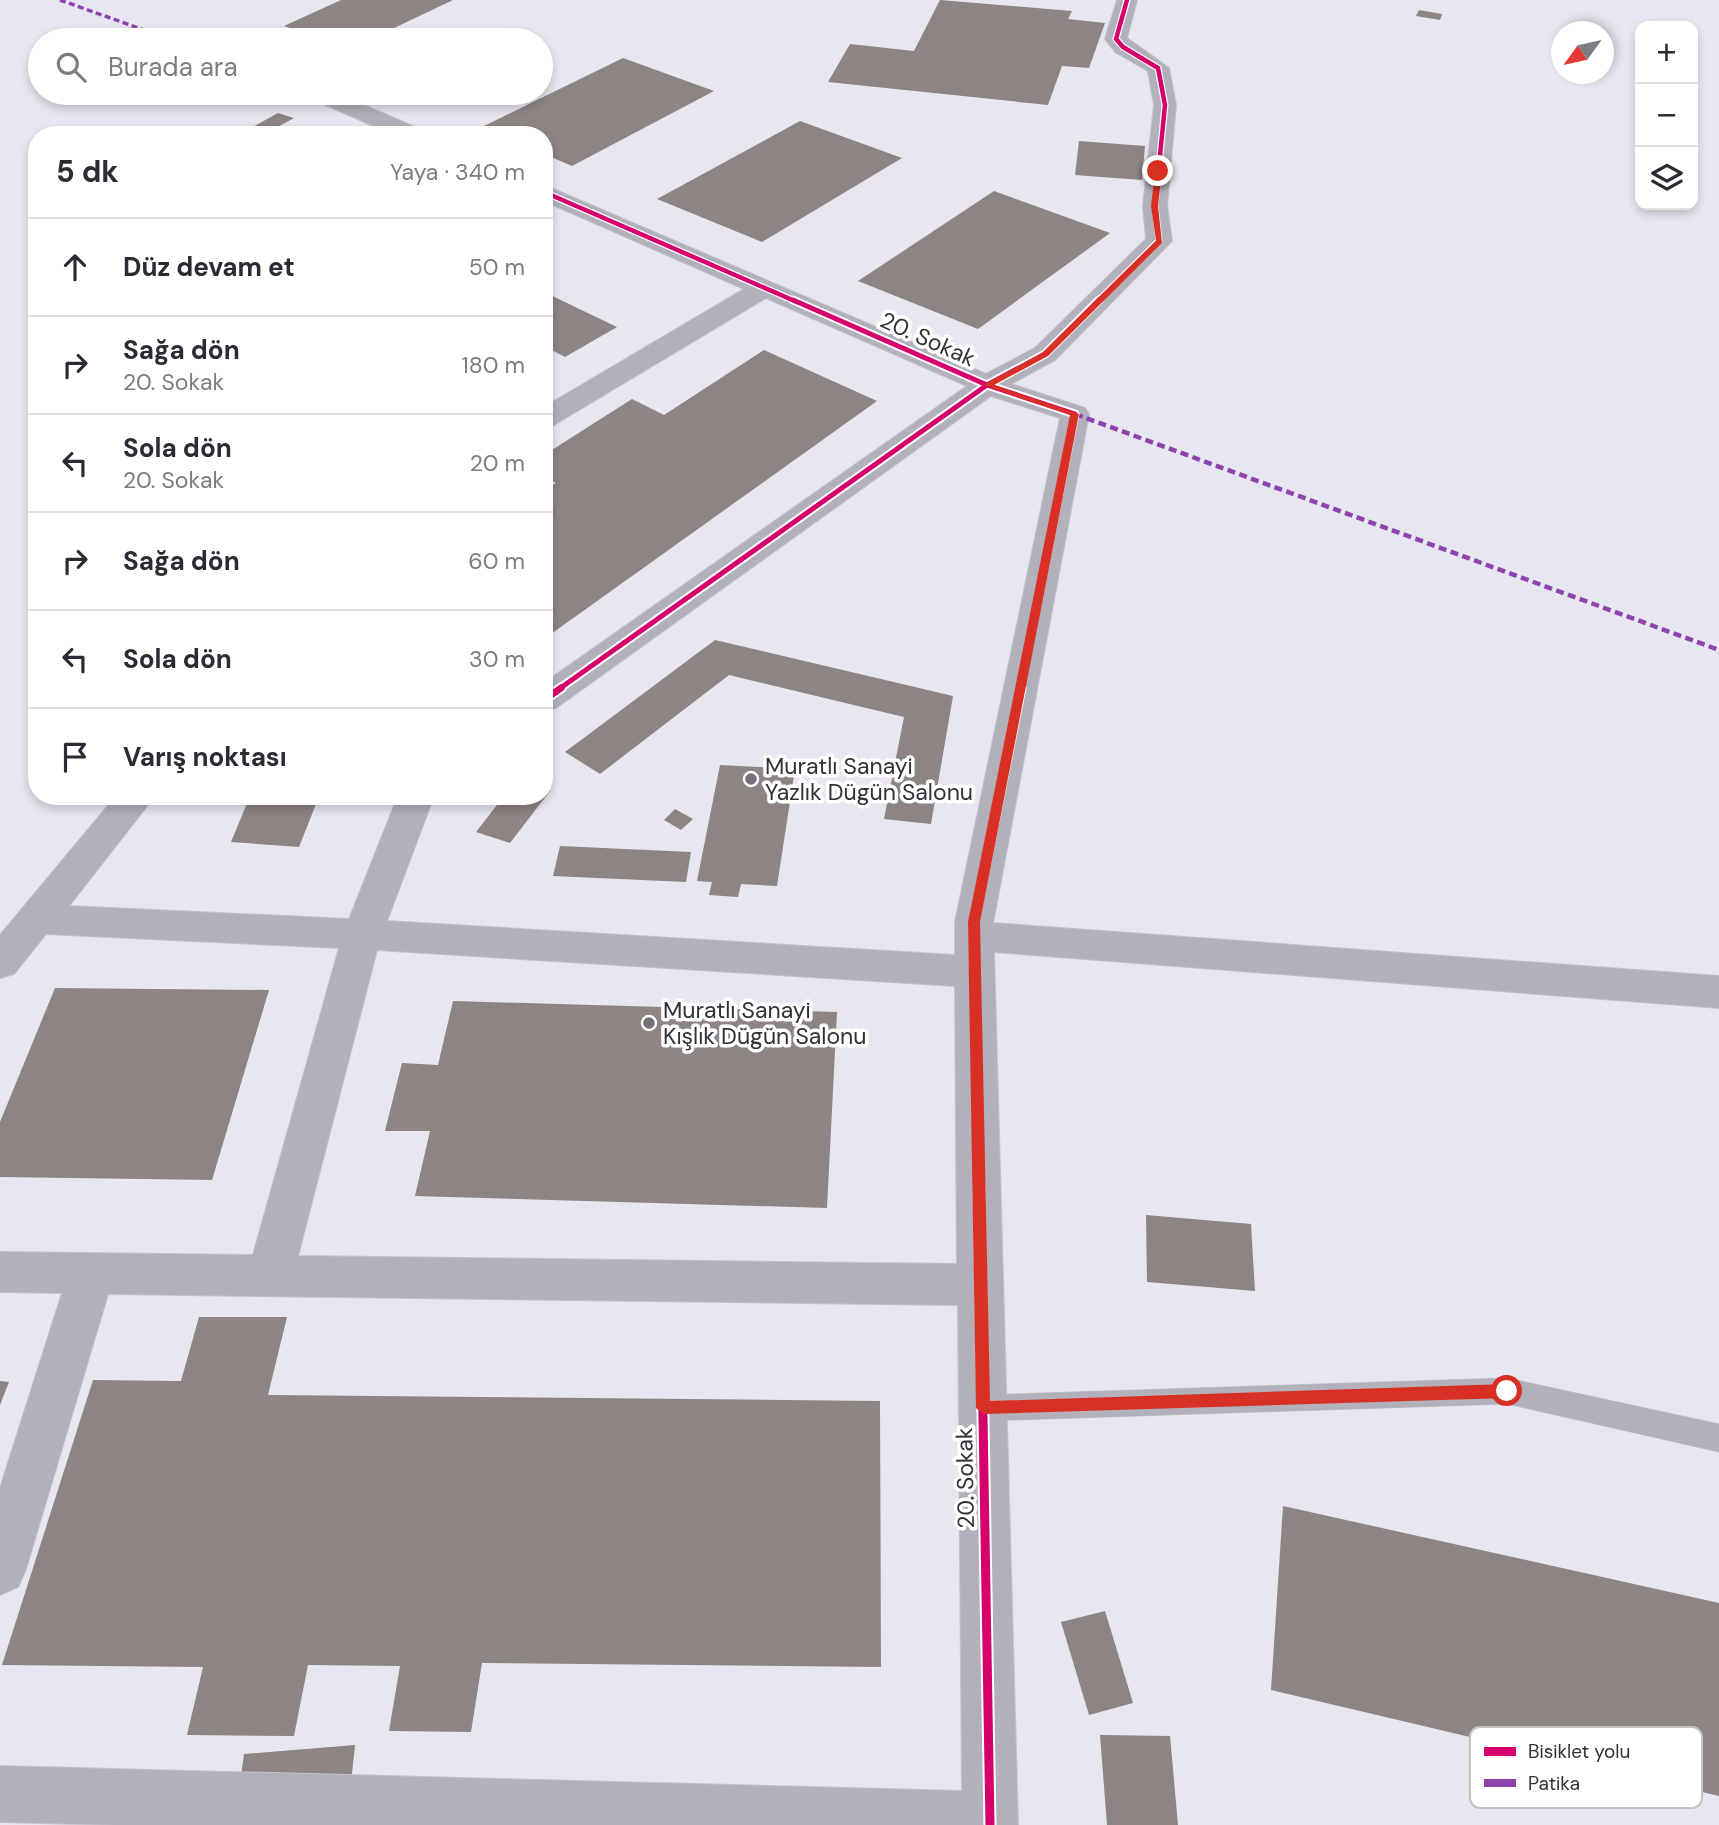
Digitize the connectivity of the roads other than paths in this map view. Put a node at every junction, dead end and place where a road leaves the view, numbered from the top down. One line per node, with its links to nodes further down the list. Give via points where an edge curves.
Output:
1 (1127, 0): 6 (street, via 1116,39 1158,68 1165,105 1155,206 1159,241 1045,354)
2 (345, 105): 3 (street)
3 (393, 126)
4 (553, 196): 5 (street, 20. Sokak)
5 (764, 288): 6 (street, 20. Sokak); 7 (street)
6 (987, 385): 8 (street); 13 (street, 20. Sokak, via 1075,414 974,922)
7 (553, 414)
8 (553, 694)
9 (130, 805): 11 (street)
10 (412, 805): 12 (street)
11 (37, 919): 12 (street); 14 (street)
12 (362, 934): 13 (street); 18 (street)
13 (975, 954): 15 (street); 19 (street, 20. Sokak)
14 (0, 962)
15 (1719, 992)
16 (0, 1272): 17 (street)
17 (91, 1273): 18 (street); 22 (street)
18 (270, 1275): 19 (street)
19 (981, 1285): 20 (street, 20. Sokak)
20 (984, 1408): 21 (lane, via 1507,1391); 24 (street, 20. Sokak)
21 (1719, 1438)
22 (0, 1569)
23 (0, 1794): 24 (street)
24 (990, 1823)

